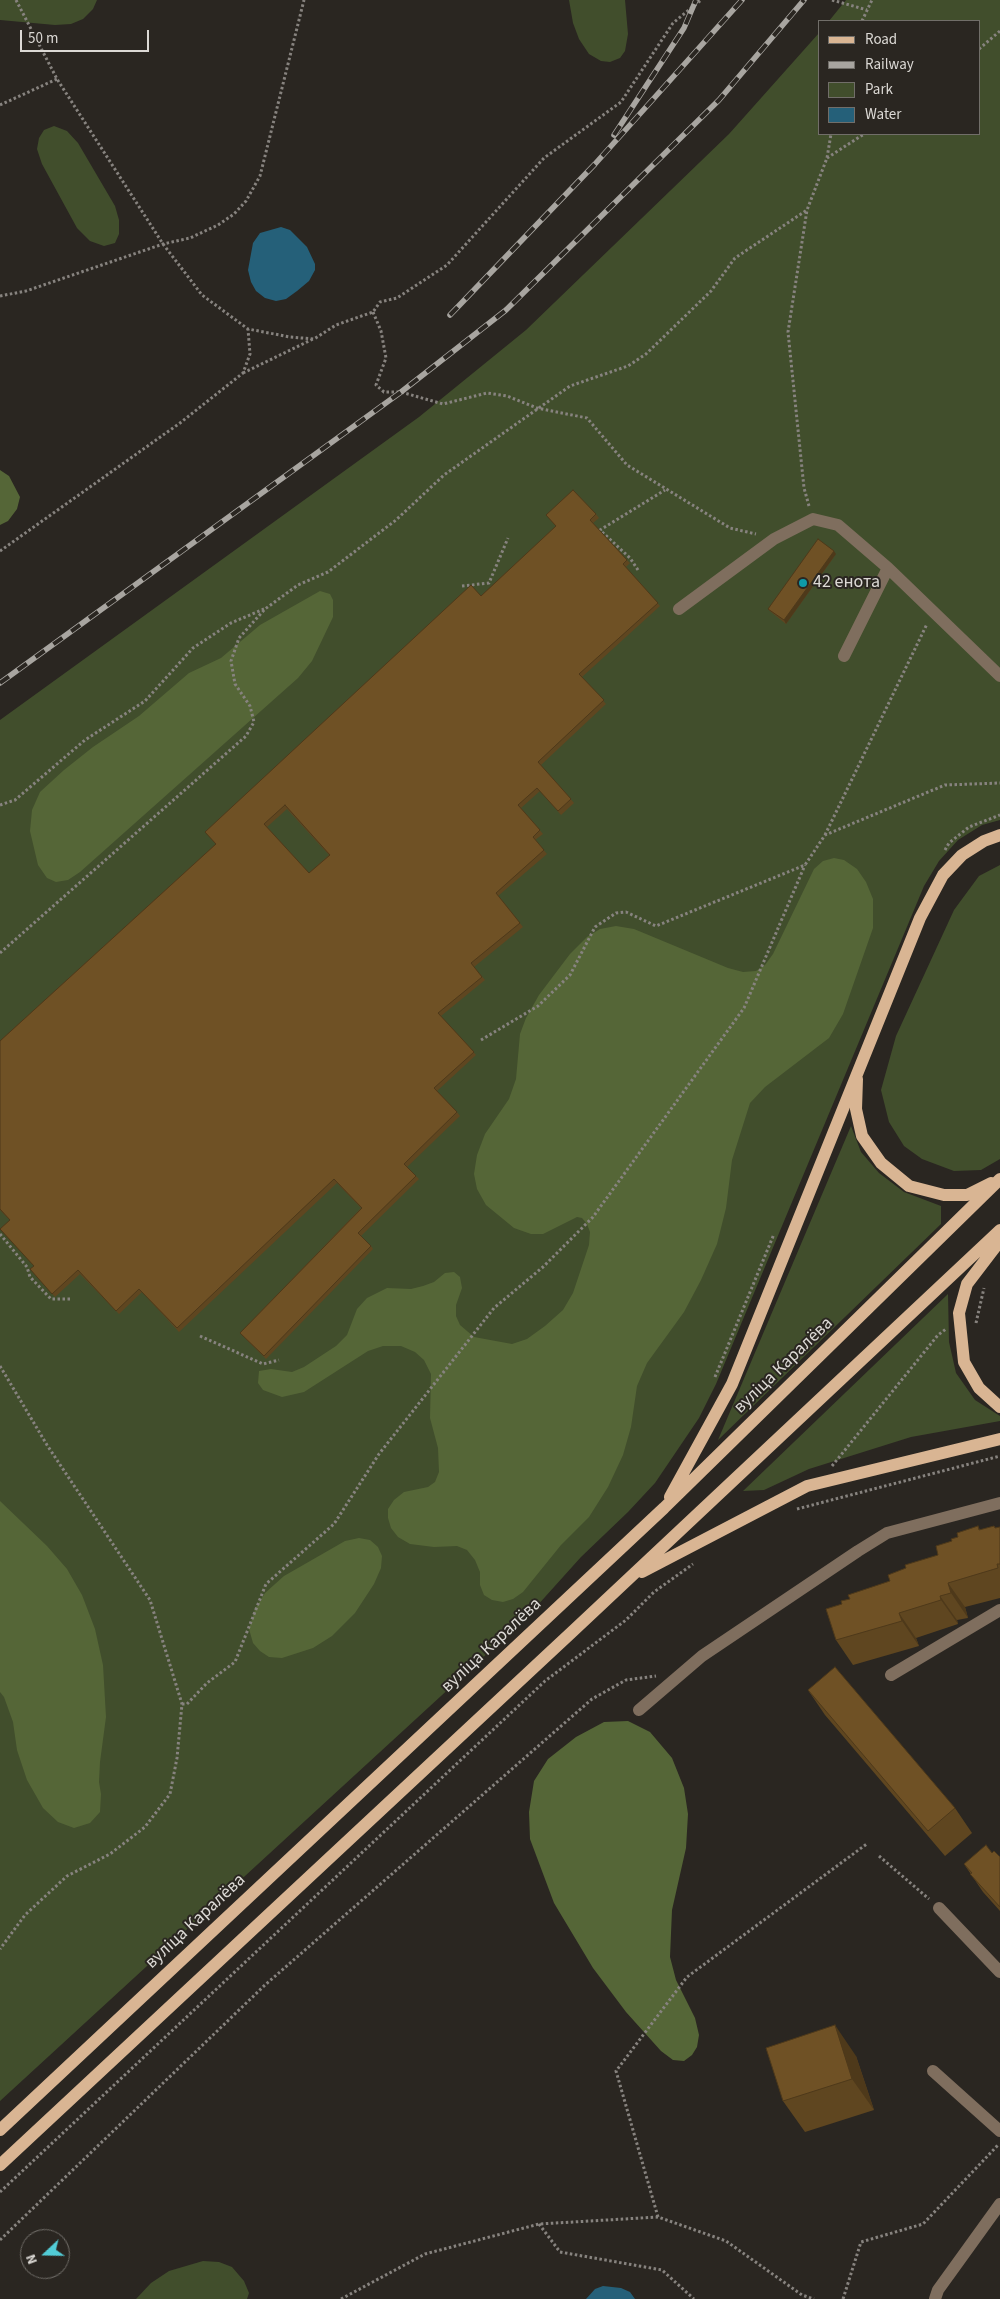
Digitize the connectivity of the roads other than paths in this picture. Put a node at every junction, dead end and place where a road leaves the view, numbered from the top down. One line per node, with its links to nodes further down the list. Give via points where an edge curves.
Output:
1 (888, 568): 2 (street, via 838,525 813,519 774,539); 3 (street); 4 (street)
2 (678, 609)
3 (844, 656)
4 (1000, 676)
5 (1000, 835): 6 (main road, via 962,855 943,875 920,918)
6 (857, 1070): 7 (main road, via 856,1109 862,1136 881,1163 909,1186 944,1196 966,1195); 13 (main road, via 732,1384)
7 (1000, 1179): 13 (main road, вуліца Каралёва)
8 (1000, 1230): 14 (main road)
9 (1000, 1241): 10 (main road, via 967,1284 960,1313 964,1362 979,1388)
10 (1000, 1407)
11 (1000, 1439): 14 (main road, via 807,1486)
12 (1000, 1503): 17 (street, via 887,1534 710,1651)
13 (664, 1508): 21 (main road, вуліца Каралёва)
14 (629, 1579): 23 (main road)
15 (1000, 1610): 16 (street)
16 (891, 1675)
17 (639, 1710)
18 (939, 1908): 19 (street)
19 (1000, 1972)
20 (933, 2071): 22 (street)
21 (0, 2130)
22 (1000, 2131)
23 (0, 2165)
24 (1000, 2204): 25 (street, via 938,2290)
25 (935, 2299)

